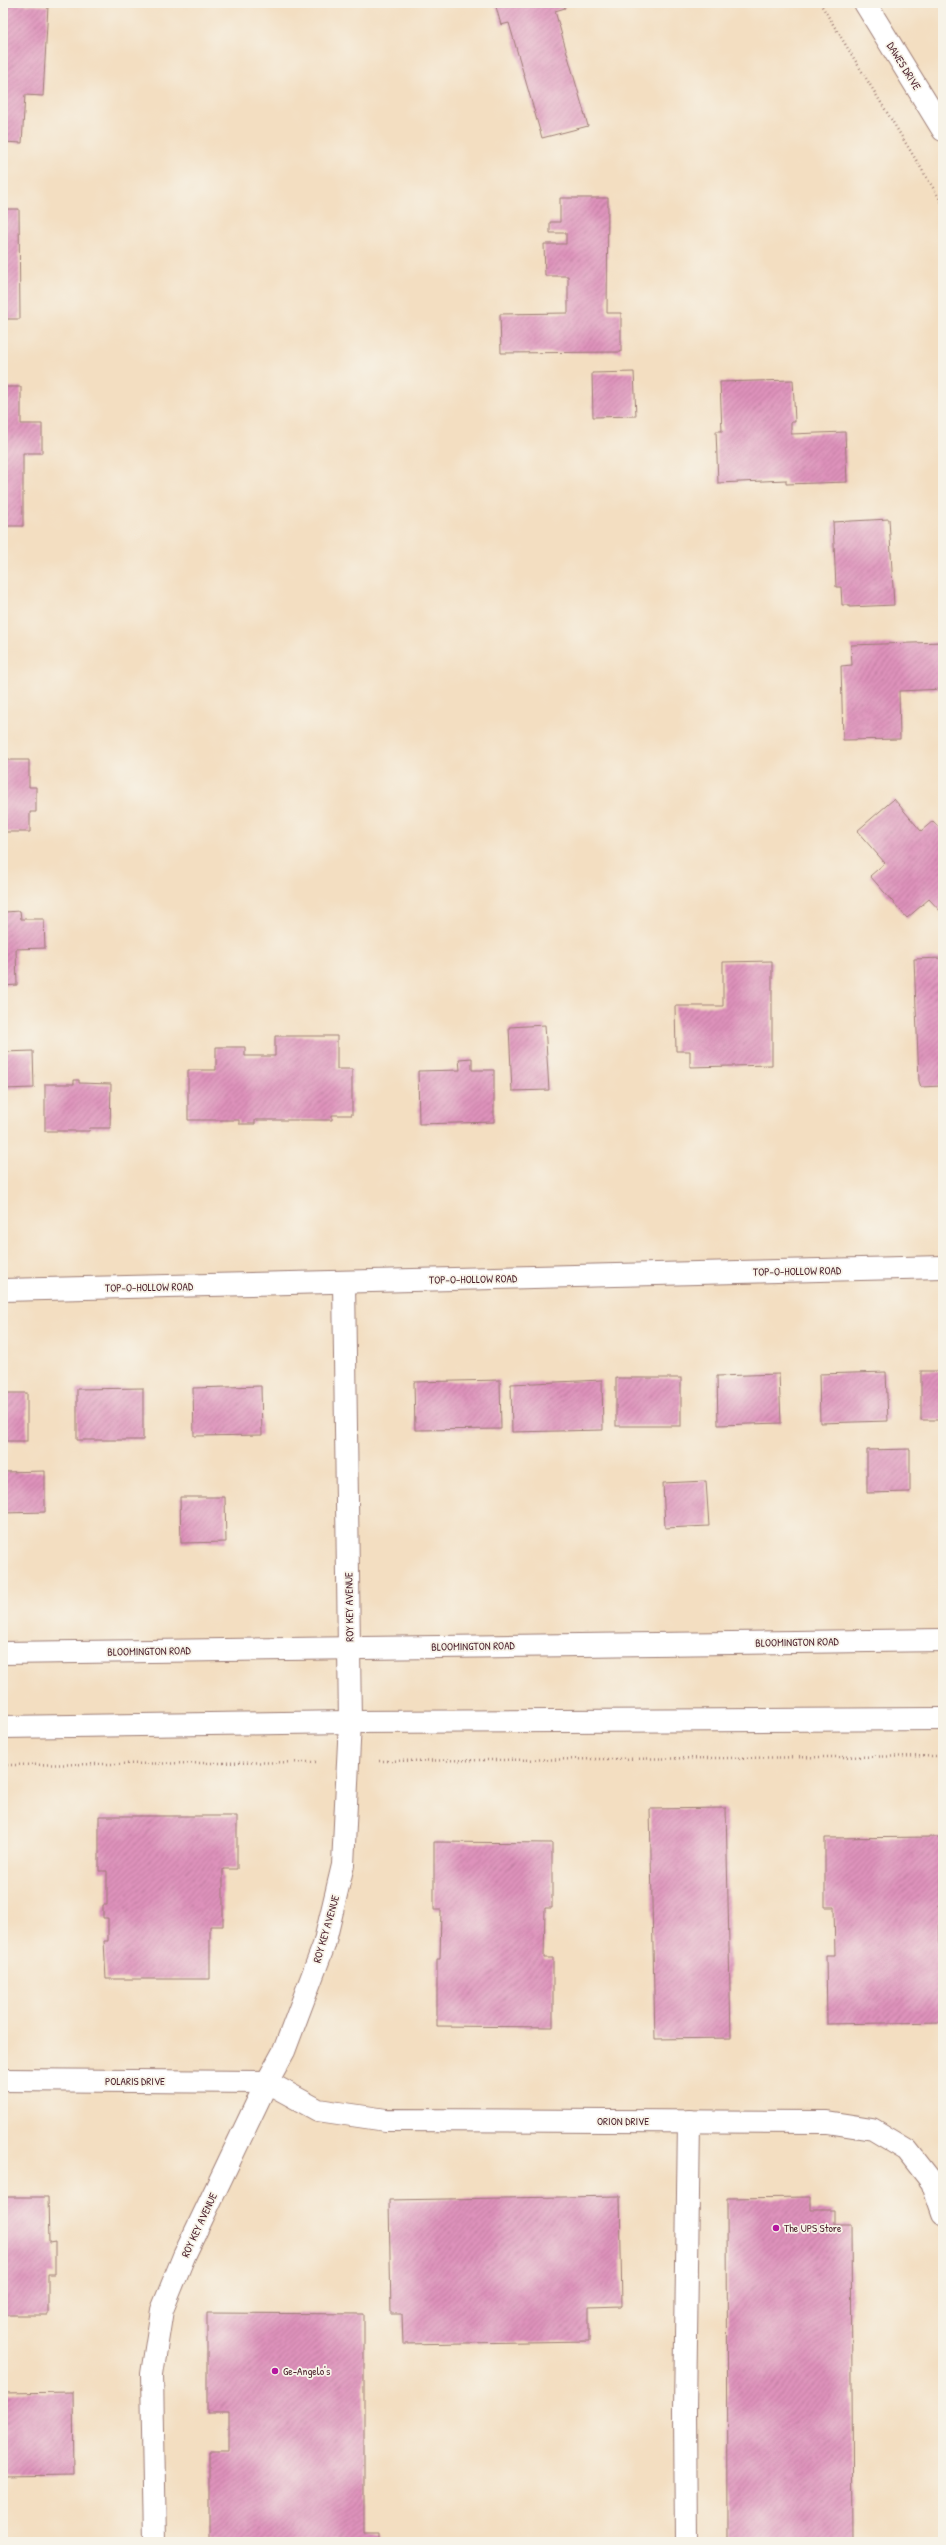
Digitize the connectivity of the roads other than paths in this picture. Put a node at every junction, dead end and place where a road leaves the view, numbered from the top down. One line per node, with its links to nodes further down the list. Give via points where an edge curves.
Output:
1 (865, 3): 2 (street, DAWES DRIVE)
2 (943, 130)
3 (943, 1267): 4 (street, TOP-O-HOLLOW ROAD)
4 (344, 1282): 5 (street, TOP-O-HOLLOW ROAD); 7 (street, ROY KEY AVENUE)
5 (3, 1290)
6 (943, 1640): 7 (street, BLOOMINGTON ROAD)
7 (350, 1648): 8 (street, BLOOMINGTON ROAD); 10 (street, ROY KEY AVENUE)
8 (3, 1653)
9 (943, 1719): 10 (street)
10 (350, 1722): 11 (street); 13 (street, ROY KEY AVENUE, via 343,1866 324,1946 284,2051)
11 (3, 1726)
12 (3, 2080): 13 (street, POLARIS DRIVE)
13 (266, 2082): 14 (street, ORION DRIVE, via 318,2110 386,2120); 16 (street, ROY KEY AVENUE, via 184,2256 162,2310 152,2374)
14 (689, 2121): 15 (street, ORION DRIVE, via 827,2122 872,2129 907,2150 932,2182); 17 (street)
15 (943, 2214)
16 (155, 2542)
17 (686, 2542)

